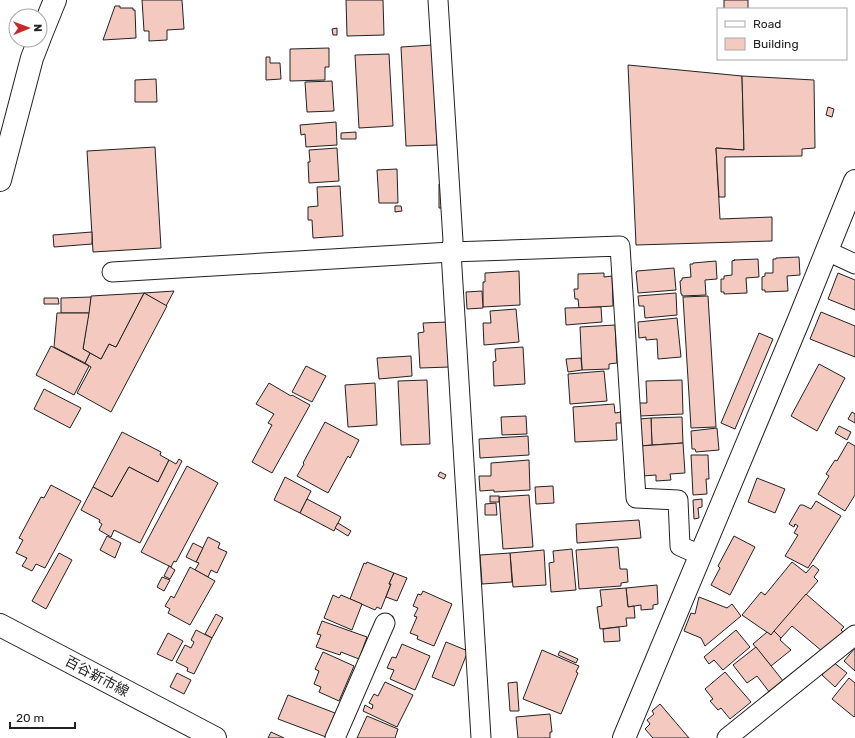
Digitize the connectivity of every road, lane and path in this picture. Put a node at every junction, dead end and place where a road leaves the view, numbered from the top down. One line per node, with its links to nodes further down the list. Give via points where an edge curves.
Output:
1 (55, 0): 3 (main road)
2 (438, 0): 8 (street, via 453,241)
3 (48, 17)
4 (36, 48): 5 (main road)
5 (0, 180)
6 (855, 181): 7 (main road)
7 (827, 251): 9 (street); 11 (main road)
8 (451, 252): 10 (street); 11 (street, via 620,246 636,498 678,500 680,546); 18 (street)
9 (855, 264)
10 (112, 272)
11 (700, 555): 19 (main road)
12 (385, 623): 17 (street)
13 (0, 625): 16 (main road, 百谷新市線)
14 (855, 635): 15 (street)
15 (728, 737)
16 (215, 738)
17 (335, 738)
18 (481, 738)
19 (624, 738)

